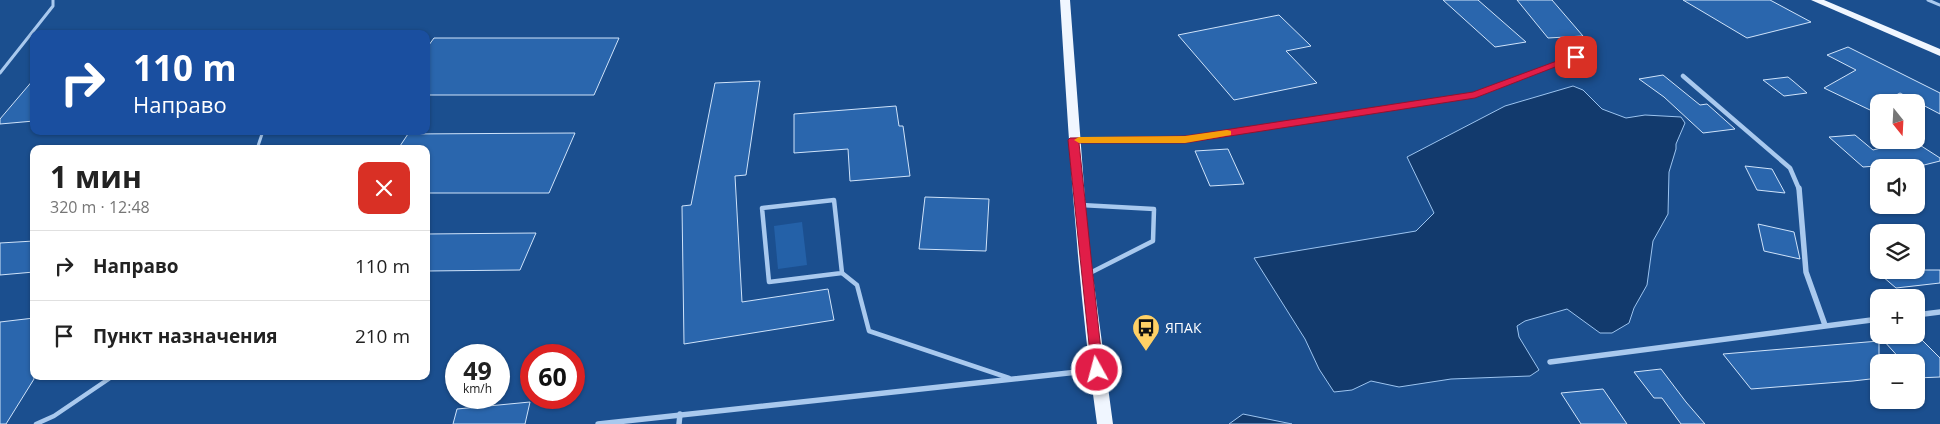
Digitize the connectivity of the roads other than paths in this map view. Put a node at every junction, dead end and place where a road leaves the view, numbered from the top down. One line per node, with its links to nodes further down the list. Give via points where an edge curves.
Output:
1 (53, 0): 7 (lane, via 53,6)
2 (1060, 0): 3 (lane)
3 (1065, 0): 13 (main road)
4 (1816, 0): 10 (main road)
5 (1928, 0): 6 (lane)
6 (1940, 5)
7 (34, 30)
8 (30, 35): 11 (lane)
9 (1593, 50): 13 (lane, via 1475,95 1185,140)
10 (1940, 53)
11 (0, 73)
12 (1683, 76): 20 (street, via 1790,168 1798,185 1806,272)
13 (1074, 140): 14 (main road)
14 (1079, 205): 16 (main road); 16 (lane, via 1154,210 1154,241)
15 (842, 273): 15 (lane, via 769,282 762,208 834,200); 23 (lane, via 857,285 869,332)
16 (1086, 274): 22 (main road)
17 (1940, 312): 18 (street)
18 (1925, 313)
19 (1870, 320): 20 (street)
20 (1825, 325): 21 (street)
21 (1550, 362)
22 (1097, 370): 23 (street); 29 (main road)
23 (1011, 379): 25 (street)
24 (107, 380): 26 (lane, via 54,416)
25 (680, 414): 27 (street); 28 (street)
26 (36, 424)
27 (598, 424)
28 (679, 424)
29 (1105, 424)

